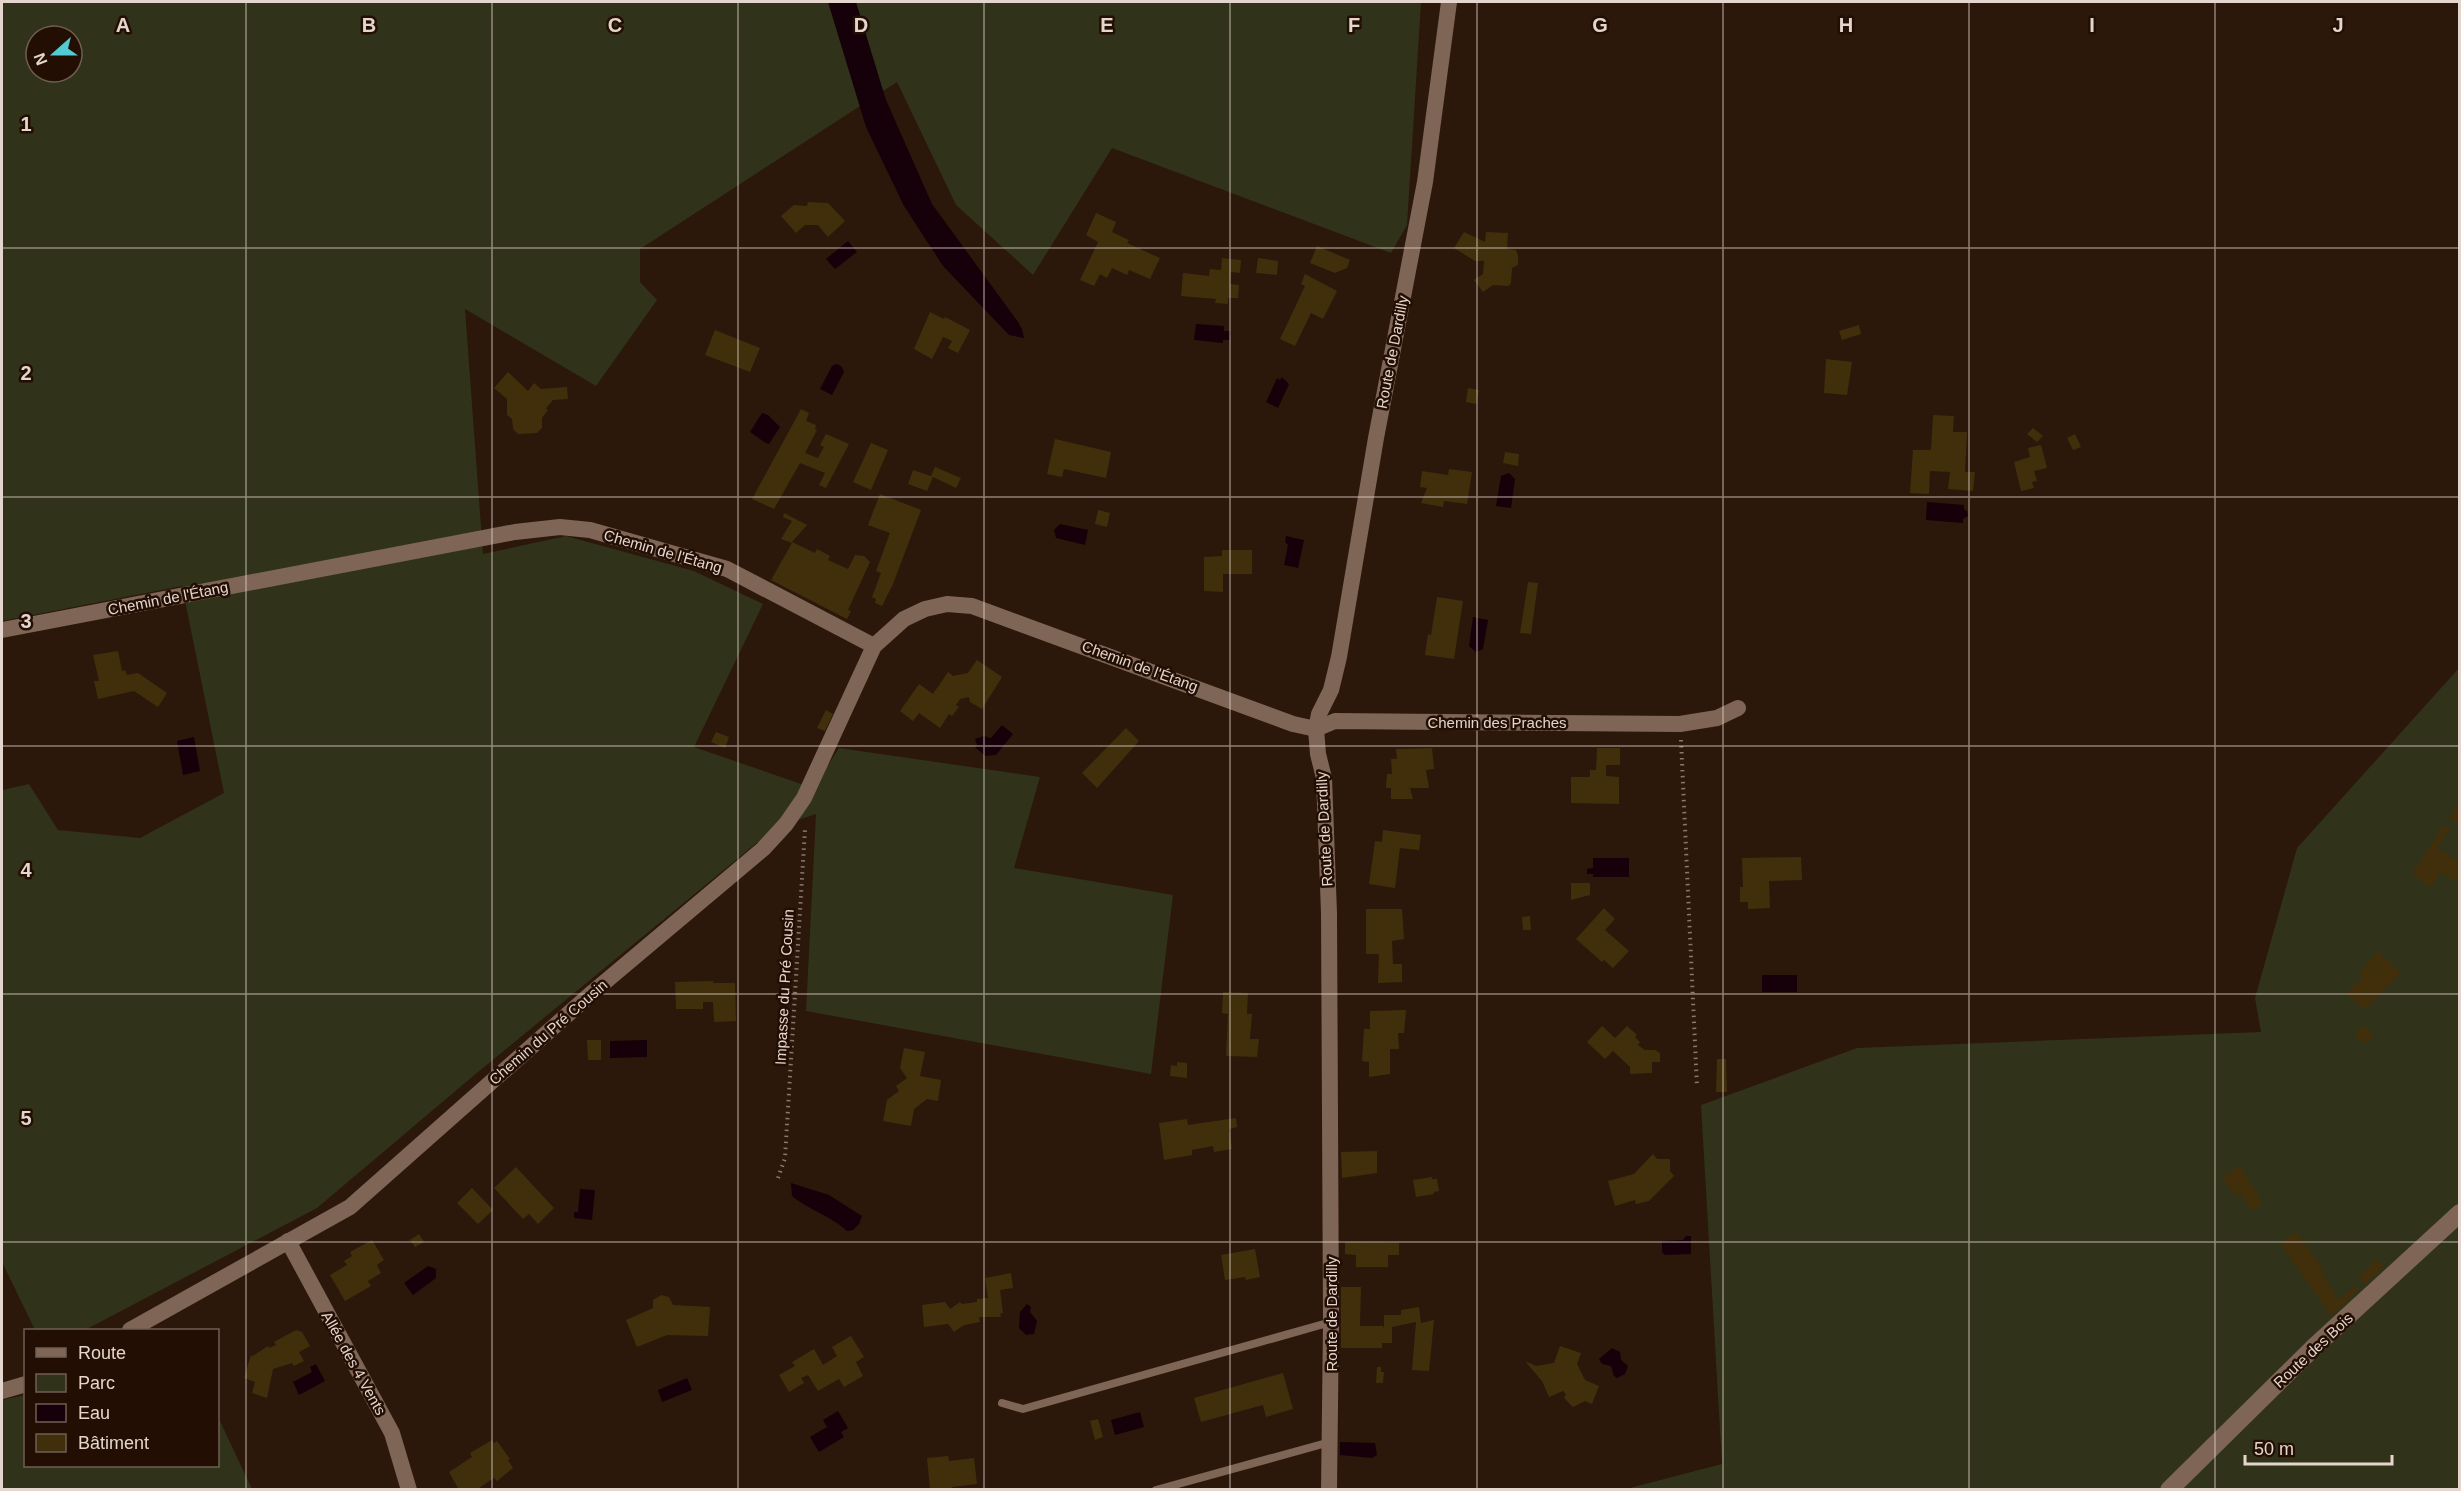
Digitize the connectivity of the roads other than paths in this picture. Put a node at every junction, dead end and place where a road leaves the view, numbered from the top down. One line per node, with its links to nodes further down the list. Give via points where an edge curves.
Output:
1 (1449, 2): 5 (street, Route de Dardilly, via 1425,182 1339,657)
2 (2, 630): 3 (street, Chemin de l'Étang, via 515,532 560,527 590,530 727,569)
3 (874, 646): 5 (street, Chemin de l'Étang, via 904,619 925,609 947,604 972,606 1293,724); 7 (street, Chemin du Pré Cousin, via 804,798 763,849 593,992 350,1207)
4 (1738, 708): 5 (street, Chemin des Praches, via 1717,718 1680,724 1335,721)
5 (1316, 729): 8 (street, Route de Dardilly, via 1324,778 1329,913)
6 (2460, 1213): 17 (street, Route des Bois, via 2313,1348)
7 (288, 1241): 9 (street, Chemin du Pré Cousin); 14 (street, Allée des 4 Vents, via 392,1432)
8 (1331, 1322): 12 (lane, via 1023,1410); 13 (street, Route de Dardilly)
9 (132, 1329)
10 (24, 1385): 11 (street)
11 (2, 1391)
12 (1002, 1403)
13 (1330, 1442): 15 (lane); 16 (street, Route de Dardilly)
14 (409, 1490)
15 (1156, 1490)
16 (1329, 1490)
17 (2169, 1490)

